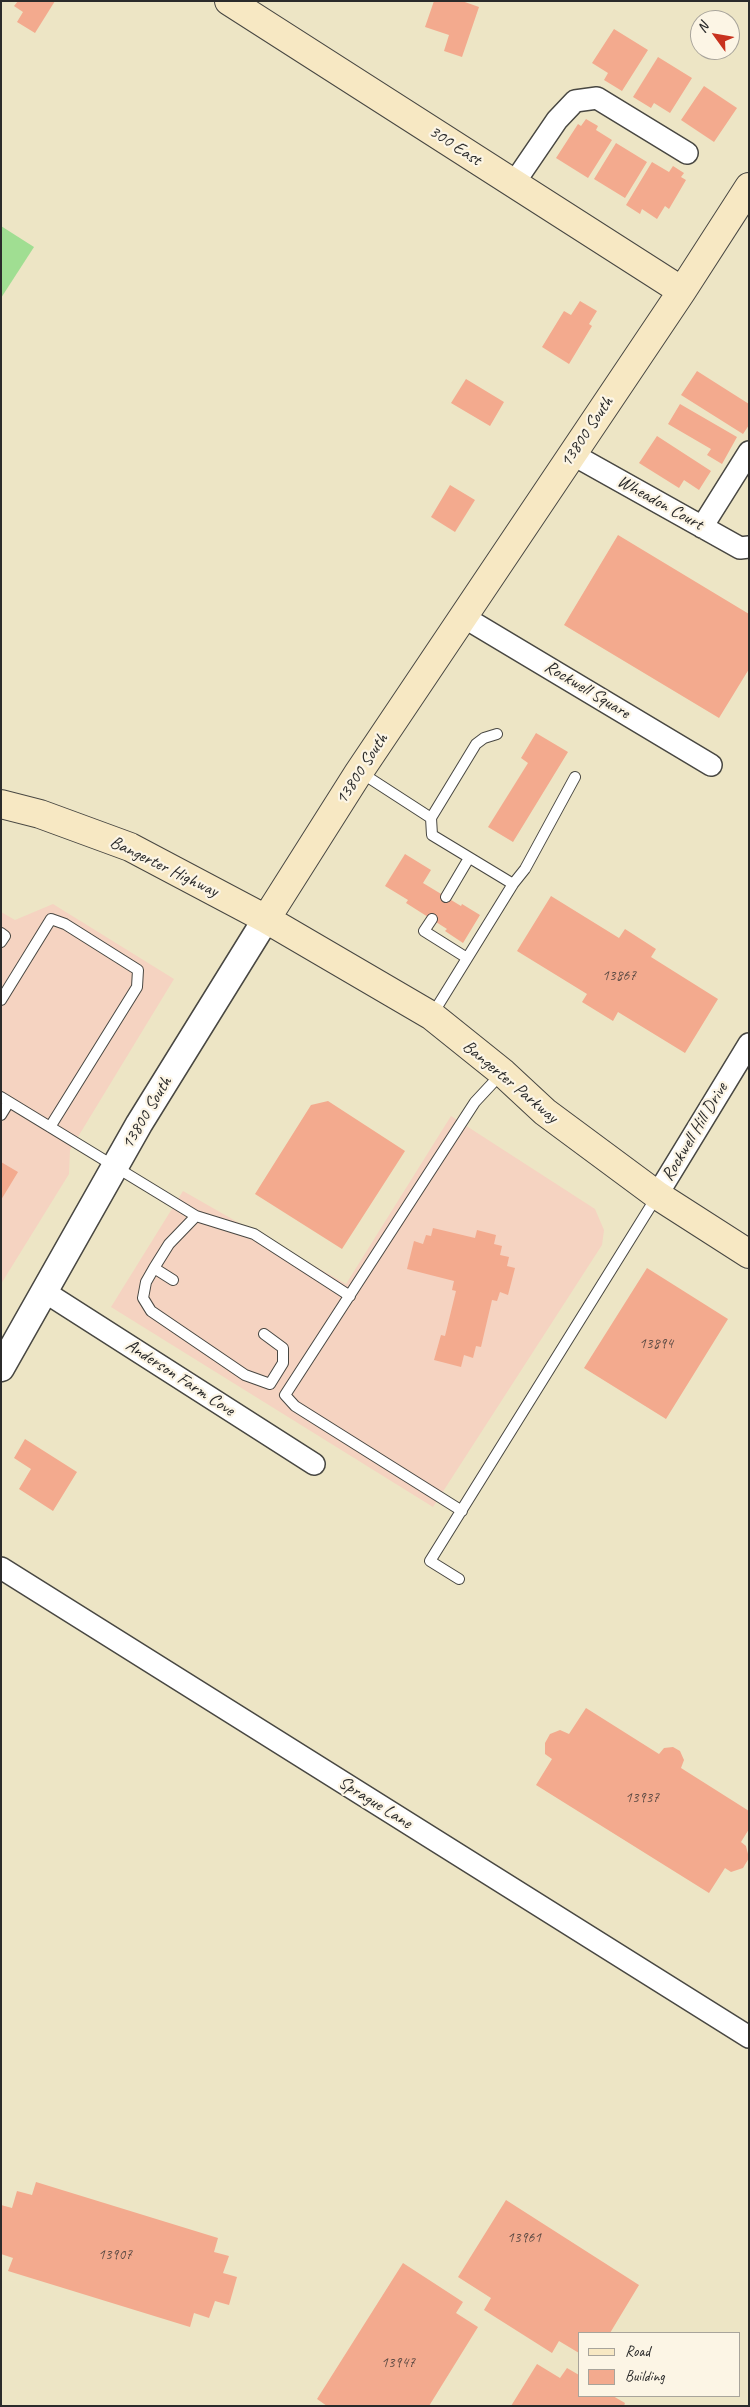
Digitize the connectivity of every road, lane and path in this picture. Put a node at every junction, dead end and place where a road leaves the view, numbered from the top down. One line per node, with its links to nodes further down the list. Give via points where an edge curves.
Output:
1 (228, 1): 3 (main road, 300 East)
2 (687, 153): 3 (street, via 597,98 575,101 557,120)
3 (514, 183): 5 (main road, 300 East)
4 (749, 187): 5 (main road, 13800 South)
5 (682, 291): 7 (main road, 13800 South)
6 (749, 452): 8 (street)
7 (572, 454): 8 (street, Wheadon Court); 10 (main road, 13800 South)
8 (702, 527): 9 (street, Wheadon Court, via 740,548)
9 (749, 546)
10 (462, 616): 12 (street, Rockwell Square); 13 (main road, 13800 South)
11 (497, 734): 16 (lane, via 476,744)
12 (711, 765)
13 (360, 772): 16 (lane); 20 (main road, 13800 South)
14 (575, 777): 18 (lane, via 525,869)
15 (1, 804): 20 (main road, Bangerter Highway, via 40,814 130,846)
16 (431, 818): 17 (lane, via 432,834)
17 (469, 858): 18 (lane); 19 (lane)
18 (513, 884): 24 (lane)
19 (446, 897)
20 (266, 919): 26 (main road, Bangerter Parkway); 32 (street, 13800 South)
21 (432, 920): 24 (lane, via 424,931)
22 (1, 933): 23 (lane, via 5,936)
23 (1, 942)
24 (467, 958): 26 (lane)
25 (1, 1000): 31 (lane, via 51,919 65,924 138,970 137,987)
26 (432, 1016): 28 (main road, Bangerter Parkway)
27 (749, 1044): 33 (street, Rockwell Hill Drive)
28 (503, 1073): 33 (main road, Bangerter Parkway, via 545,1112); 39 (lane, via 475,1102)
29 (5, 1099): 30 (lane); 31 (lane)
30 (1, 1115)
31 (50, 1127): 32 (lane)
32 (115, 1167): 34 (lane); 38 (street, 13800 South)
33 (657, 1196): 35 (main road, Bangerter Parkway); 45 (lane)
34 (196, 1216): 36 (lane, via 169,1244); 39 (lane, via 254,1234)
35 (749, 1254)
36 (154, 1268): 37 (lane); 42 (lane, via 146,1282 143,1298 151,1311 245,1375)
37 (173, 1280)
38 (44, 1292): 41 (street, 13800 South); 44 (street, Anderson Farm Cove)
39 (350, 1296): 43 (lane)
40 (264, 1334): 42 (lane, via 283,1348 283,1363)
41 (5, 1355)
42 (270, 1384): 43 (lane)
43 (284, 1395): 45 (lane, via 295,1406)
44 (314, 1464)
45 (462, 1510): 47 (lane, via 430,1561)
46 (1, 1568): 48 (street, Sprague Lane)
47 (459, 1579)
48 (749, 2037)

